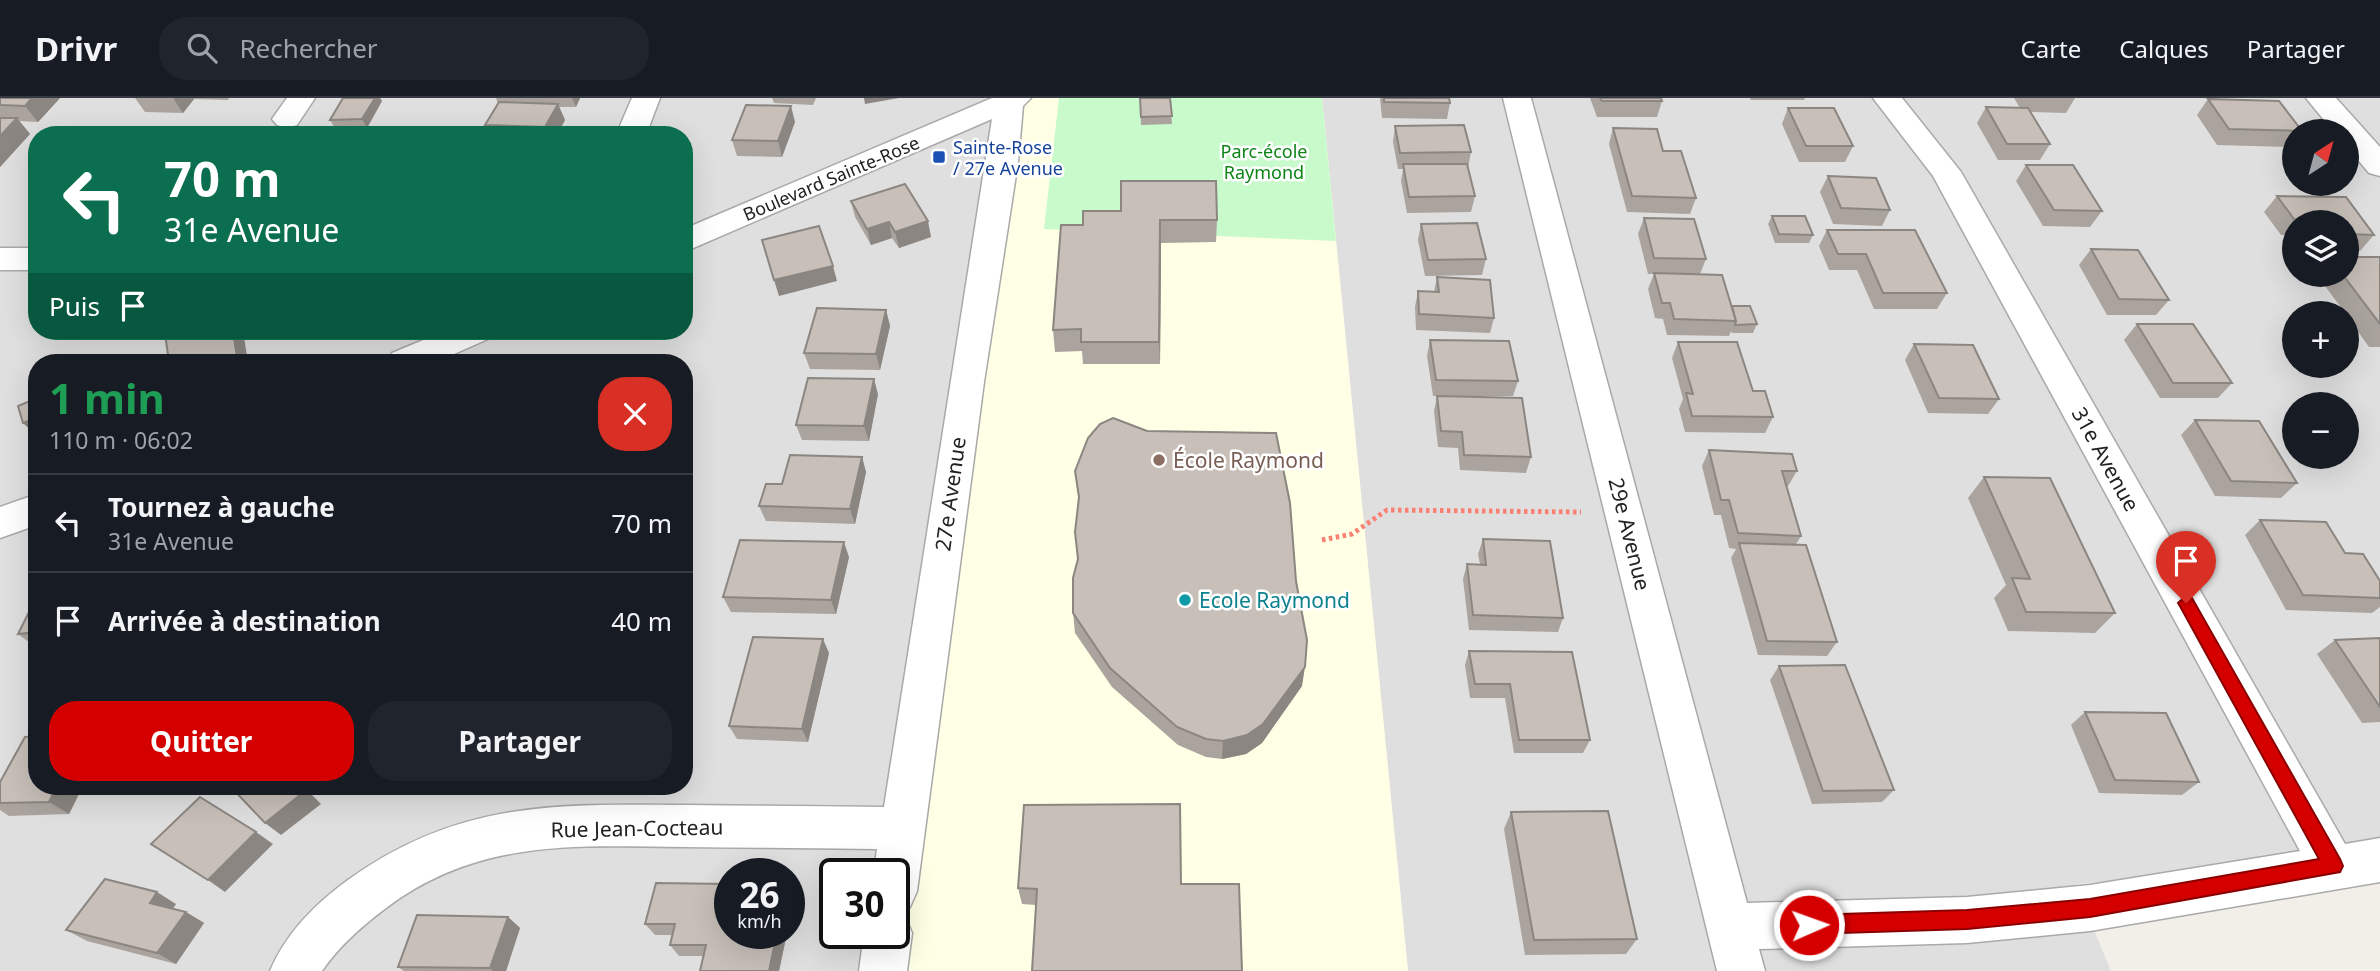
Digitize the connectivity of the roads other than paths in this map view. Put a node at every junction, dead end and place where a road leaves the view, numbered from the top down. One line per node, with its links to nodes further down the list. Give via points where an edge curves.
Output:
1 (646, 98): 6 (street)
2 (1517, 98): 20 (street, 29e Avenue)
3 (1887, 98): 18 (street, 31e Avenue, via 1946,172)
4 (2320, 98): 7 (street)
5 (1011, 99): 8 (street, Boulevard Sainte-Rose); 15 (street, 27e Avenue)
6 (635, 126)
7 (2380, 166)
8 (693, 237)
9 (0, 258): 10 (street)
10 (28, 259)
11 (455, 340): 12 (street)
12 (423, 354)
13 (28, 512): 14 (street)
14 (0, 523)
15 (903, 828): 16 (street, 27e Avenue); 21 (street, Rue Jean-Cocteau, via 579,825 491,834 440,851 394,876 338,917)
16 (899, 858)
17 (2380, 860): 18 (street)
18 (2333, 866): 20 (street, via 2090,908)
19 (886, 949): 22 (street)
20 (1736, 949)
21 (294, 971)
22 (883, 971)

